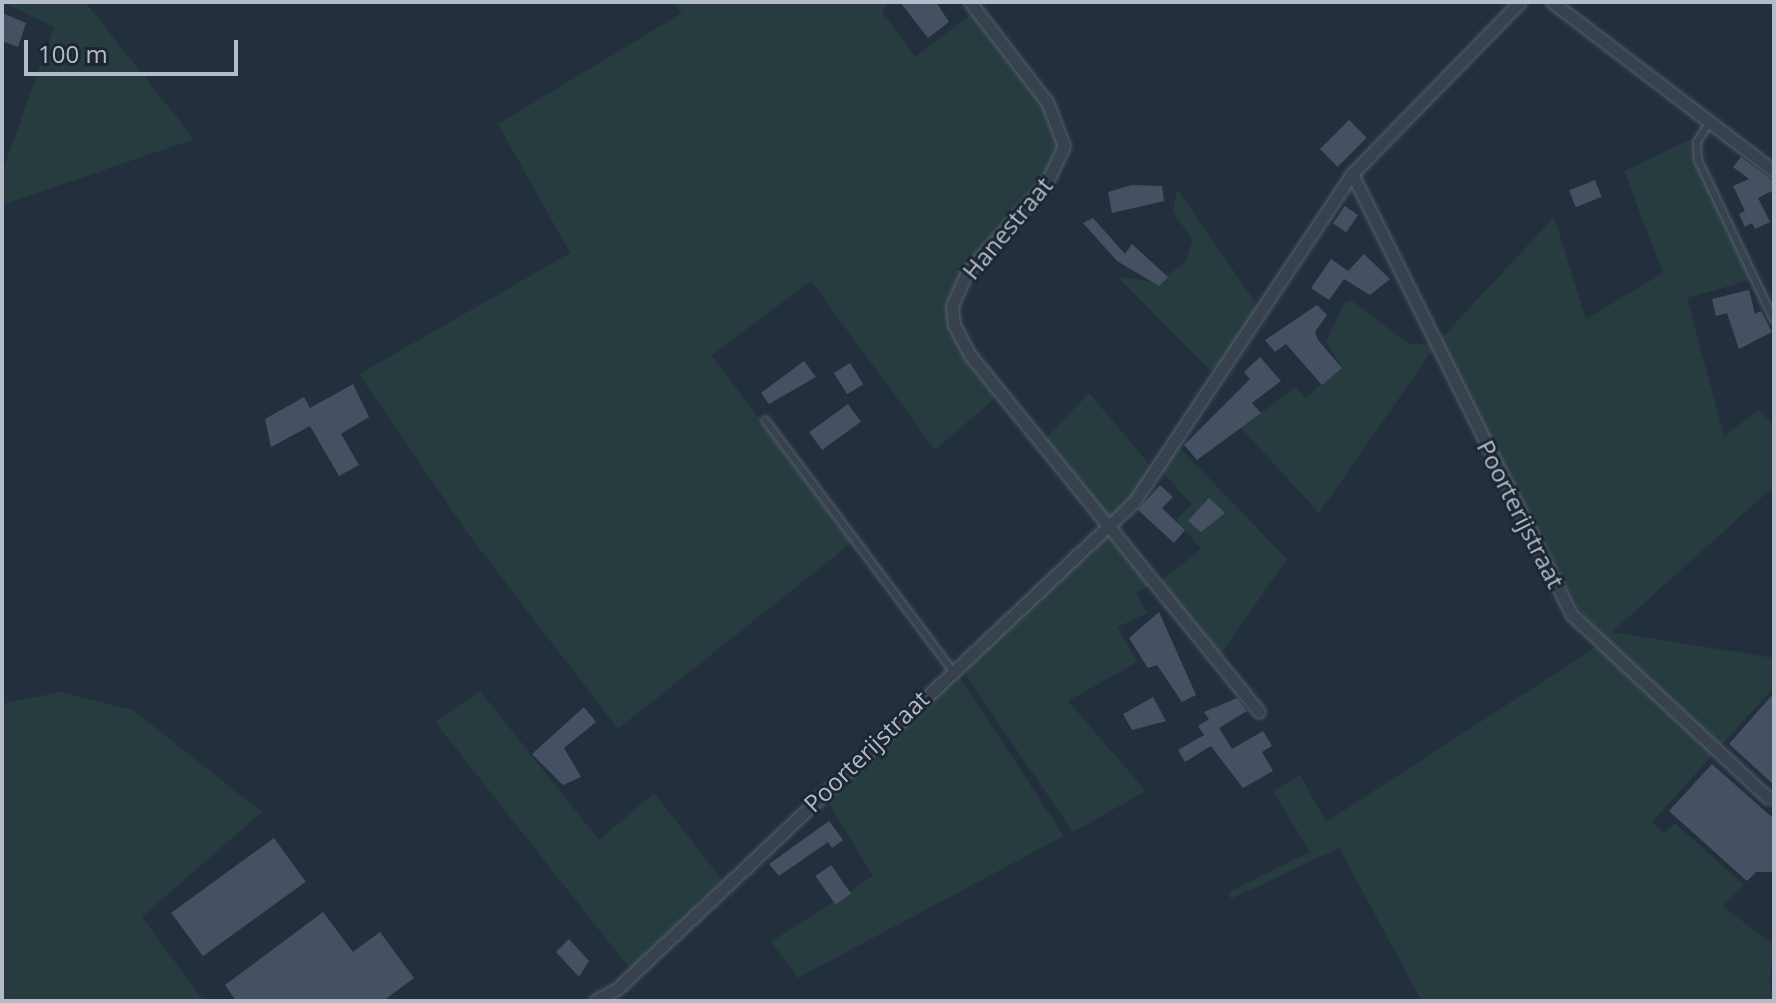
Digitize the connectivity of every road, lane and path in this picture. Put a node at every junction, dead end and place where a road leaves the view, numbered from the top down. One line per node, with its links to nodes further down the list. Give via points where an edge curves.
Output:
1 (970, 2): 9 (street, Hanestraat, via 1047,102 1064,146 1046,184 967,272 952,306 954,325 970,355)
2 (1520, 2): 6 (street, Poorterijstraat)
3 (1552, 2): 4 (street)
4 (1709, 123): 5 (street); 7 (lane, via 1697,142 1698,160)
5 (1774, 171)
6 (1352, 174): 9 (street, Poorterijstraat, via 1259,308 1176,444); 12 (street, Poorterijstraat, via 1572,615)
7 (1774, 320)
8 (765, 420): 10 (lane)
9 (1110, 525): 10 (street, Poorterijstraat); 11 (street)
10 (951, 669): 13 (street, Poorterijstraat, via 626,981)
11 (1259, 712)
12 (1768, 798)
13 (595, 1001)

